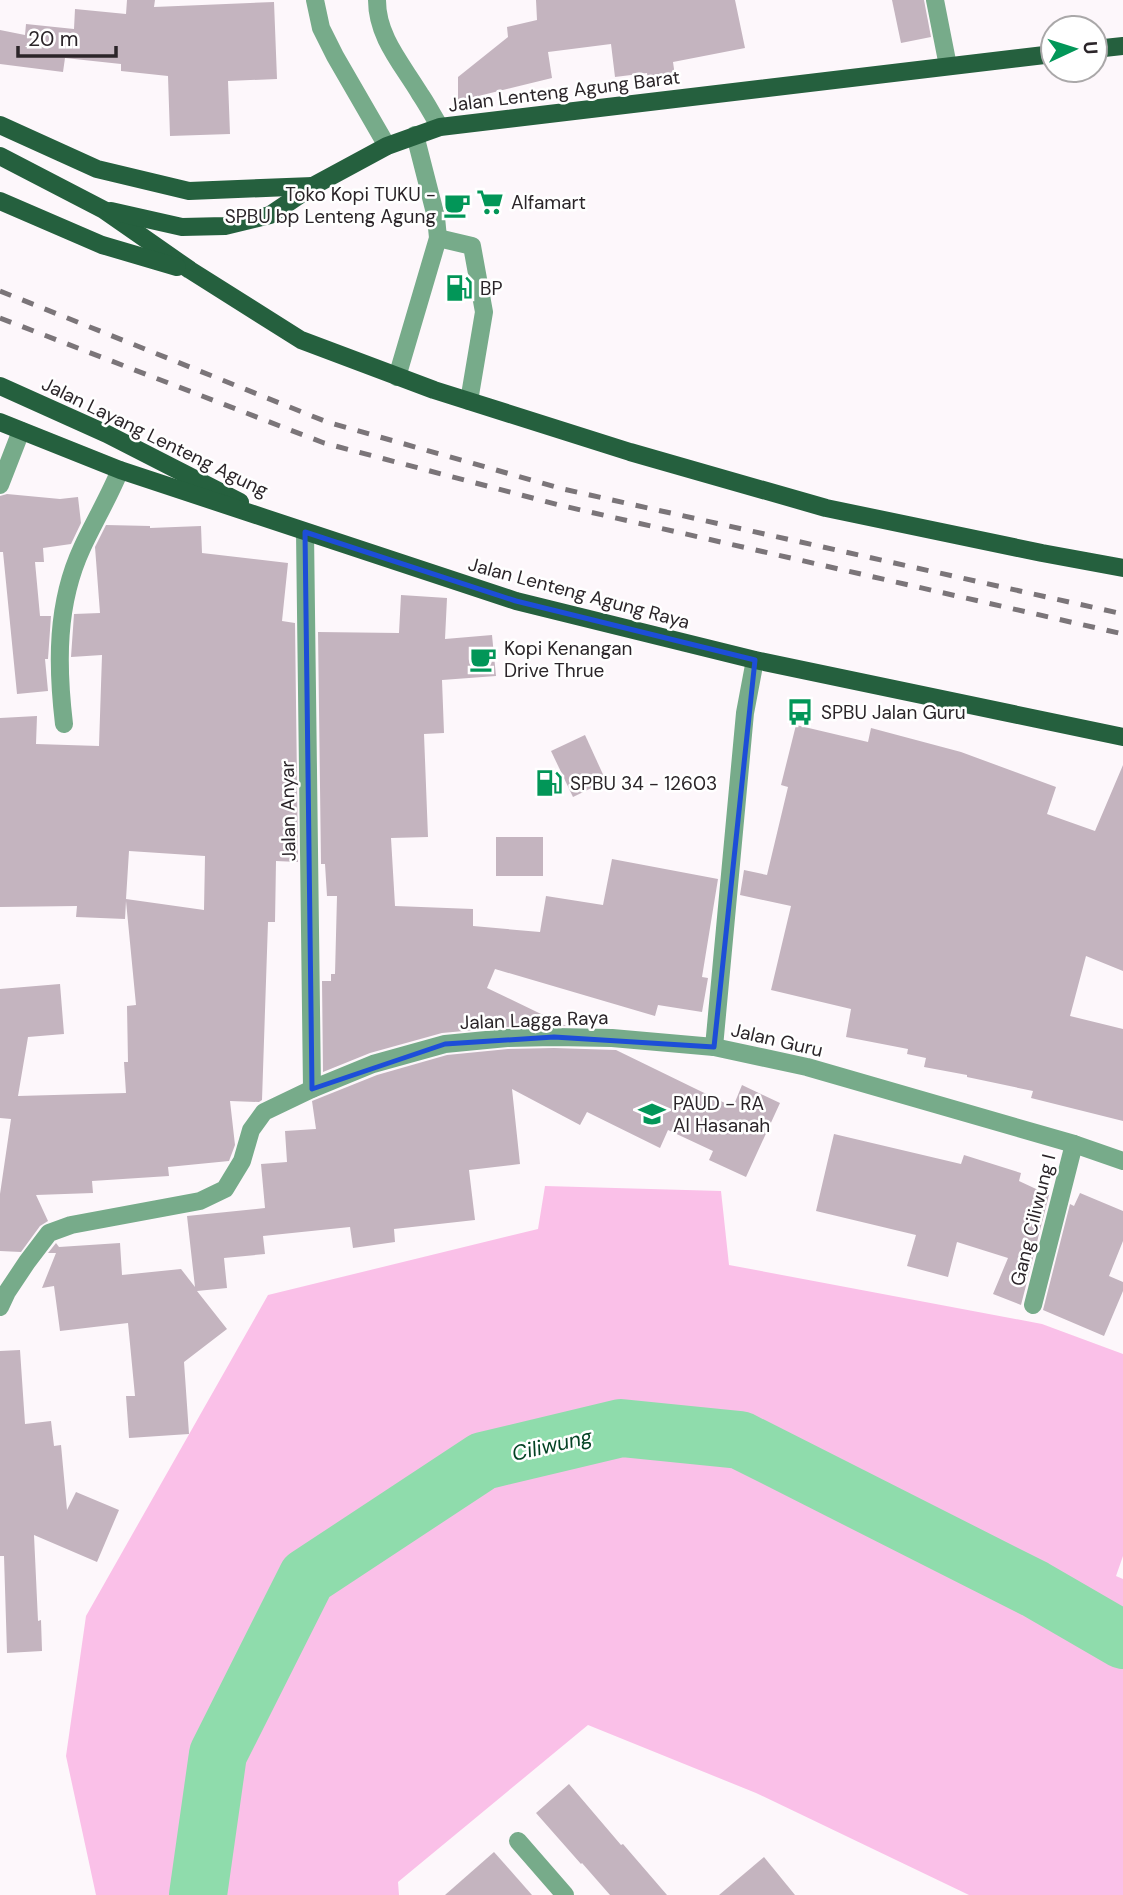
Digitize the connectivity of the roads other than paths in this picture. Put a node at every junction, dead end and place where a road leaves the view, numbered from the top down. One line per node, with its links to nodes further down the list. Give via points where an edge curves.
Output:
1 (315, 0): 9 (street, via 321,28)
2 (377, 0): 7 (street, via 385,38)
3 (935, 0): 5 (street)
4 (1039, 56): 5 (main road, Jalan Lenteng Agung Barat)
5 (948, 66): 7 (main road, Jalan Lenteng Agung Barat)
6 (0, 125): 11 (main road, via 97,169 189,191)
7 (440, 127): 8 (main road, Jalan Lenteng Agung Barat)
8 (415, 135): 9 (main road, Jalan Lenteng Agung Barat); 14 (street)
9 (387, 146): 11 (main road, Jalan Lenteng Agung Barat)
10 (0, 156): 13 (main road)
11 (313, 186): 13 (main road, Jalan Lenteng Agung Barat, via 270,215 225,226 182,226)
12 (0, 201): 15 (main road, via 102,245)
13 (104, 210): 15 (main road)
14 (438, 238): 16 (street); 18 (street, via 472,246 484,312)
15 (190, 270): 16 (main road, via 301,340)
16 (397, 377): 18 (main road)
17 (0, 386): 23 (main road, Jalan Layang Lenteng Agung)
18 (469, 401): 24 (main road, via 826,508)
19 (0, 422): 20 (main road, Jalan Lenteng Agung Raya)
20 (21, 431): 21 (main road, Jalan Lenteng Agung Raya); 22 (street)
21 (120, 470): 23 (main road, Jalan Lenteng Agung Raya); 26 (street, via 81,550 63,608 60,685)
22 (0, 485)
23 (298, 530): 25 (main road, Jalan Lenteng Agung Raya, via 516,601); 29 (street, Jalan Anyar)
24 (1123, 568)
25 (755, 660): 27 (main road, Jalan Lenteng Agung Raya); 28 (street, Jalan Guru)
26 (64, 724)
27 (1123, 737)
28 (714, 1047): 29 (street, Jalan Lagga Raya, via 554,1037 445,1044 373,1064); 30 (street, Jalan Guru, via 807,1068)
29 (312, 1089): 33 (street, Jalan Lagga Raya, via 264,1112 251,1129 242,1161 225,1189 200,1202 49,1233)
30 (1074, 1144): 31 (street, Jalan Guru); 32 (street, Gang Ciliwung I)
31 (1123, 1161)
32 (1033, 1305)
33 (0, 1307)
34 (518, 1841): 35 (street)
35 (565, 1895)

